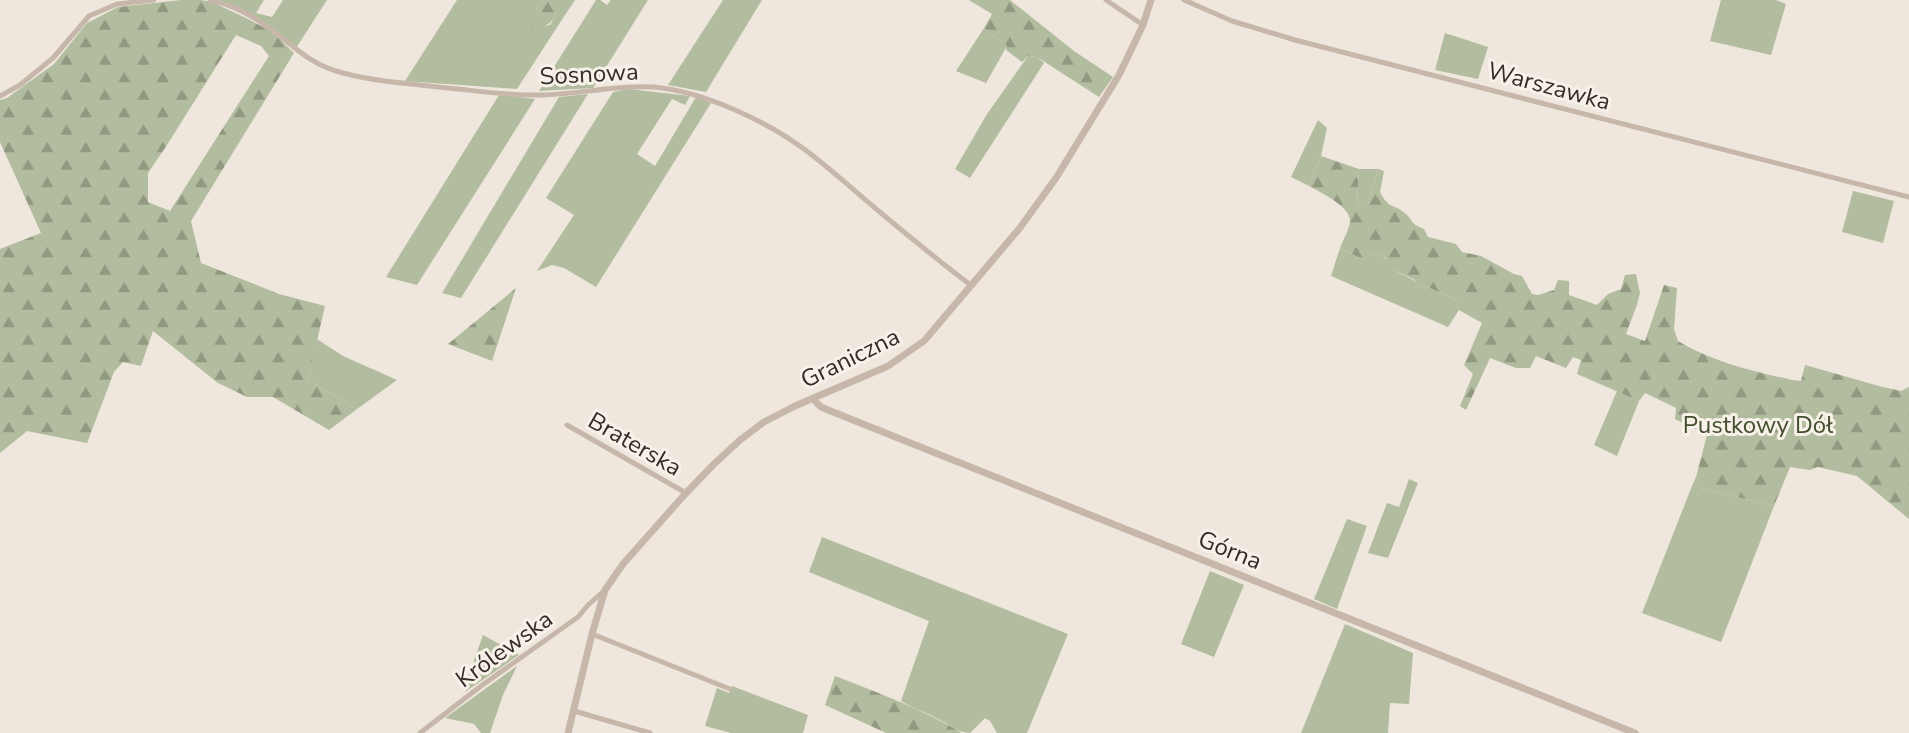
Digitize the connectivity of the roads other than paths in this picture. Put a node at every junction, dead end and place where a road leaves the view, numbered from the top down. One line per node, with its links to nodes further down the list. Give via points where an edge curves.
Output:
1 (154, 0): 7 (street, via 117,4 89,16 52,58)
2 (210, 0): 9 (street, Sosnowa, via 250,16 305,56 343,73 514,95 655,88 720,103 807,150)
3 (1106, 0): 6 (street)
4 (1151, 0): 6 (street, Graniczna)
5 (1184, 0): 8 (street, Warszawka, via 1294,40)
6 (1143, 25): 9 (street, Graniczna, via 1119,75 1056,178)
7 (0, 96)
8 (1909, 197)
9 (972, 286): 10 (street, Graniczna, via 923,341 888,366)
10 (813, 399): 12 (street, Graniczna, via 764,422); 20 (street, Górna, via 833,412)
11 (567, 425): 12 (street, Braterska)
12 (686, 493): 13 (street, Graniczna)
13 (605, 590): 14 (street, Graniczna); 17 (street, Królewska, via 578,617)
14 (592, 634): 15 (street); 16 (street, Graniczna)
15 (730, 689)
16 (574, 711): 18 (street, Graniczna); 19 (street)
17 (420, 733)
18 (568, 733)
19 (650, 733)
20 (1635, 733)

